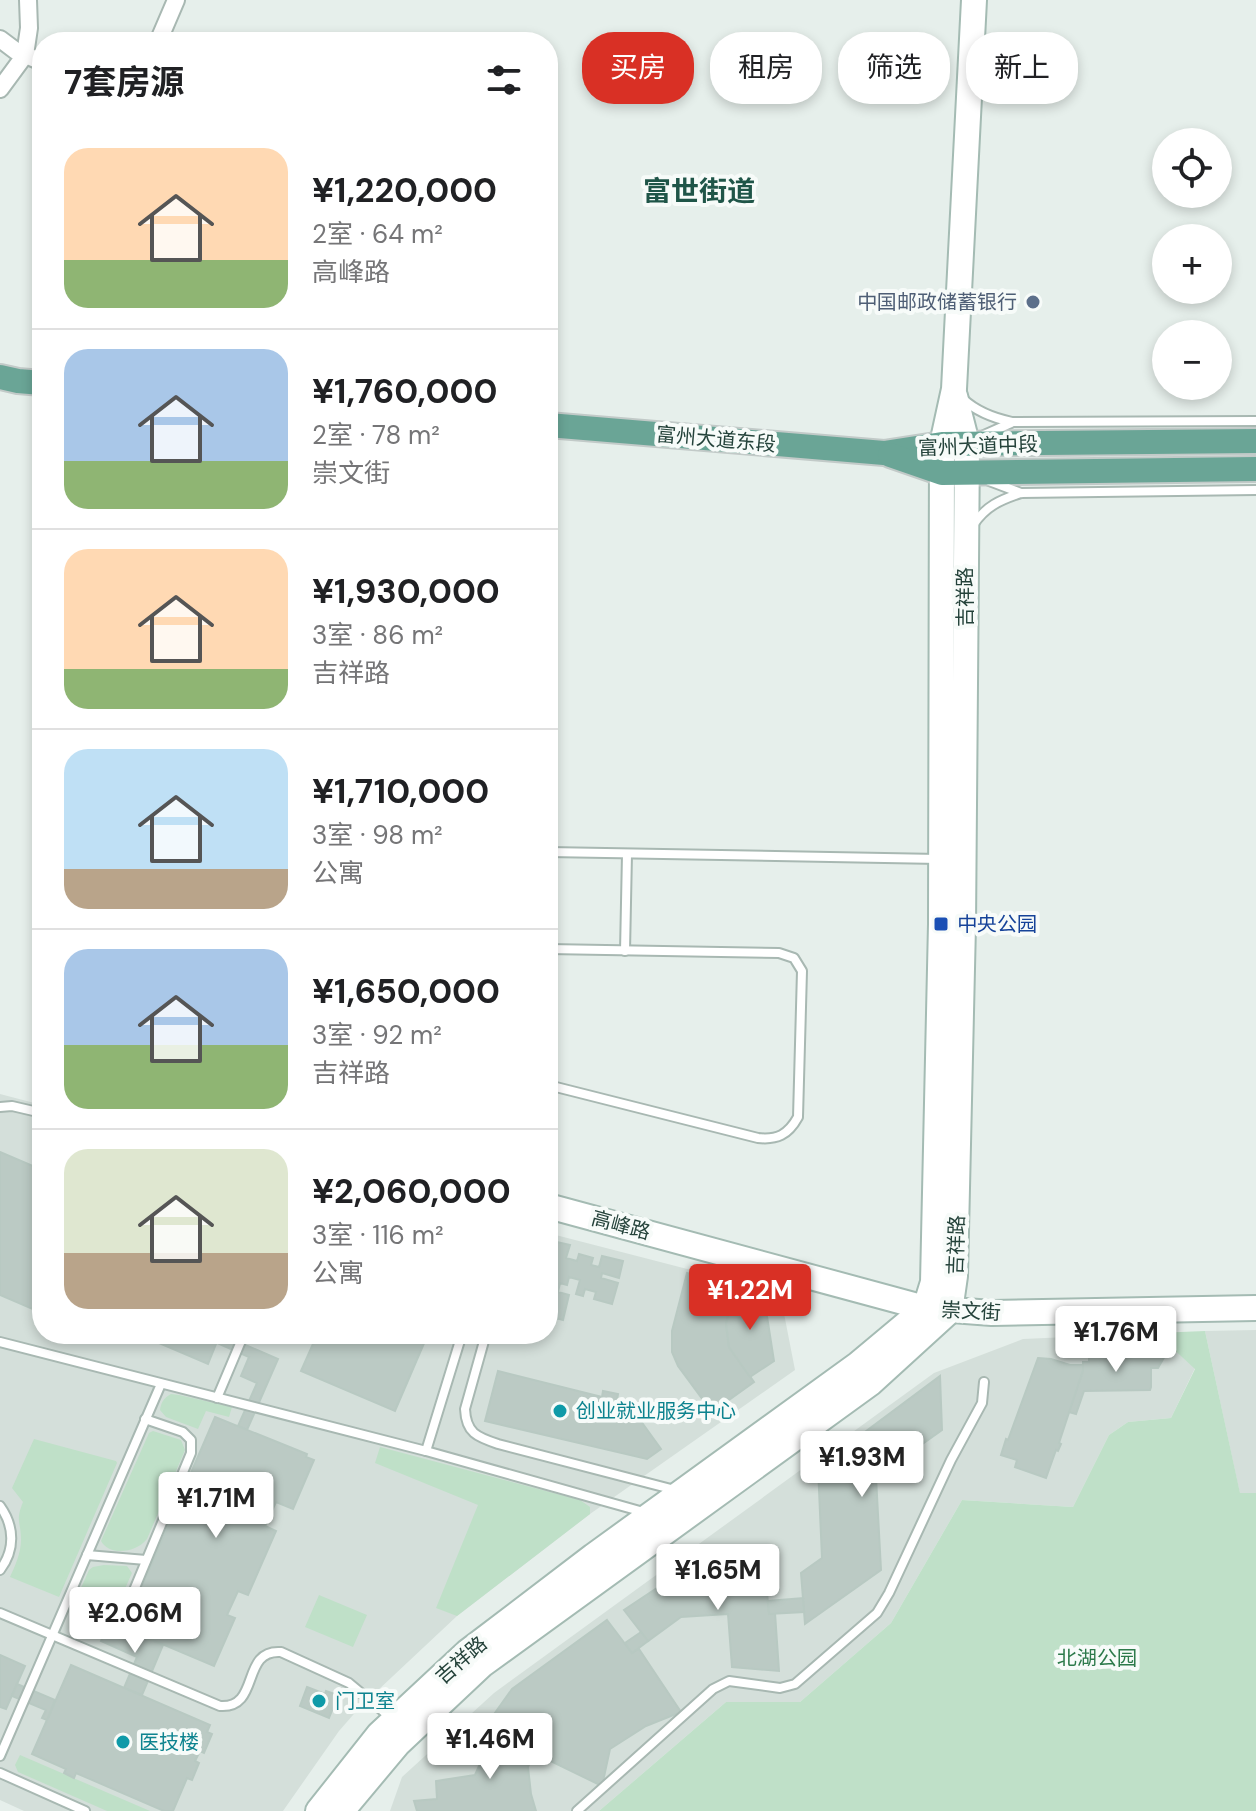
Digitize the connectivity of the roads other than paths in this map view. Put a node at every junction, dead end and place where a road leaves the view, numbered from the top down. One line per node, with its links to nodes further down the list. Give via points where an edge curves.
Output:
1 (28, 0): 6 (street)
2 (176, 0): 4 (street)
3 (974, 0): 11 (main road, 吉祥路)
4 (162, 32)
5 (0, 39): 6 (street)
6 (25, 55): 7 (street); 8 (street)
7 (32, 58)
8 (0, 89)
9 (0, 377): 10 (main road)
10 (32, 382)
11 (954, 389): 13 (lane, via 973,409); 16 (main road, 吉祥路)
12 (1256, 421): 13 (lane)
13 (1012, 422): 16 (lane)
14 (558, 426): 17 (main road, 富州大道东段)
15 (1256, 441): 16 (main road, 富州大道中段)
16 (954, 444): 17 (main road, 富州大道中段); 19 (main road, 吉祥路)
17 (884, 453): 19 (main road, 富州大道中段)
18 (1256, 469): 19 (main road, 富州大道中段)
19 (954, 472): 21 (lane); 22 (main road, 吉祥路); 25 (main road, 吉祥路)
20 (1256, 490): 21 (lane)
21 (1021, 493): 22 (lane, via 982,512)
22 (965, 536): 34 (main road, 吉祥路, via 963,941)
23 (558, 852): 24 (lane)
24 (627, 854): 25 (lane); 27 (lane)
25 (941, 859): 32 (main road, 吉祥路, via 933,1282)
26 (558, 949): 27 (lane)
27 (625, 951): 28 (lane, via 779,953 794,958 802,971 798,1117 787,1133 758,1138)
28 (558, 1088)
29 (0, 1107): 30 (lane)
30 (32, 1111)
31 (558, 1209): 32 (main road, 高峰路)
32 (925, 1308): 34 (main road, 崇文街); 44 (main road, 吉祥路, via 858,1364)
33 (1256, 1308): 34 (main road, 崇文街)
34 (950, 1311): 56 (main road, 吉祥路, via 871,1383 482,1665 398,1744)
35 (0, 1342): 40 (lane)
36 (240, 1344): 41 (lane)
37 (459, 1344): 43 (lane)
38 (483, 1344): 44 (lane, via 465,1409 466,1422 479,1438)
39 (984, 1382): 59 (lane, via 982,1403 877,1613 795,1684 780,1688 729,1681 713,1689)
40 (161, 1384): 41 (lane); 42 (lane)
41 (217, 1398): 43 (lane)
42 (145, 1419): 47 (lane); 48 (lane, via 191,1440 191,1453)
43 (426, 1451): 46 (lane)
44 (683, 1492): 46 (main road, 吉祥路)
45 (0, 1506): 49 (lane, via 12,1541)
46 (651, 1514): 53 (main road, 吉祥路, via 467,1652)
47 (87, 1555): 48 (lane); 52 (lane)
48 (146, 1560): 51 (lane)
49 (0, 1570)
50 (0, 1613): 52 (lane)
51 (122, 1619)
52 (52, 1636): 53 (lane, via 220,1706 243,1697 259,1659 281,1652 349,1683); 54 (lane)
53 (394, 1720): 58 (main road, 吉祥路)
54 (0, 1756)
55 (0, 1773): 57 (lane)
56 (352, 1804)
57 (85, 1811)
58 (318, 1811)
59 (577, 1811)

